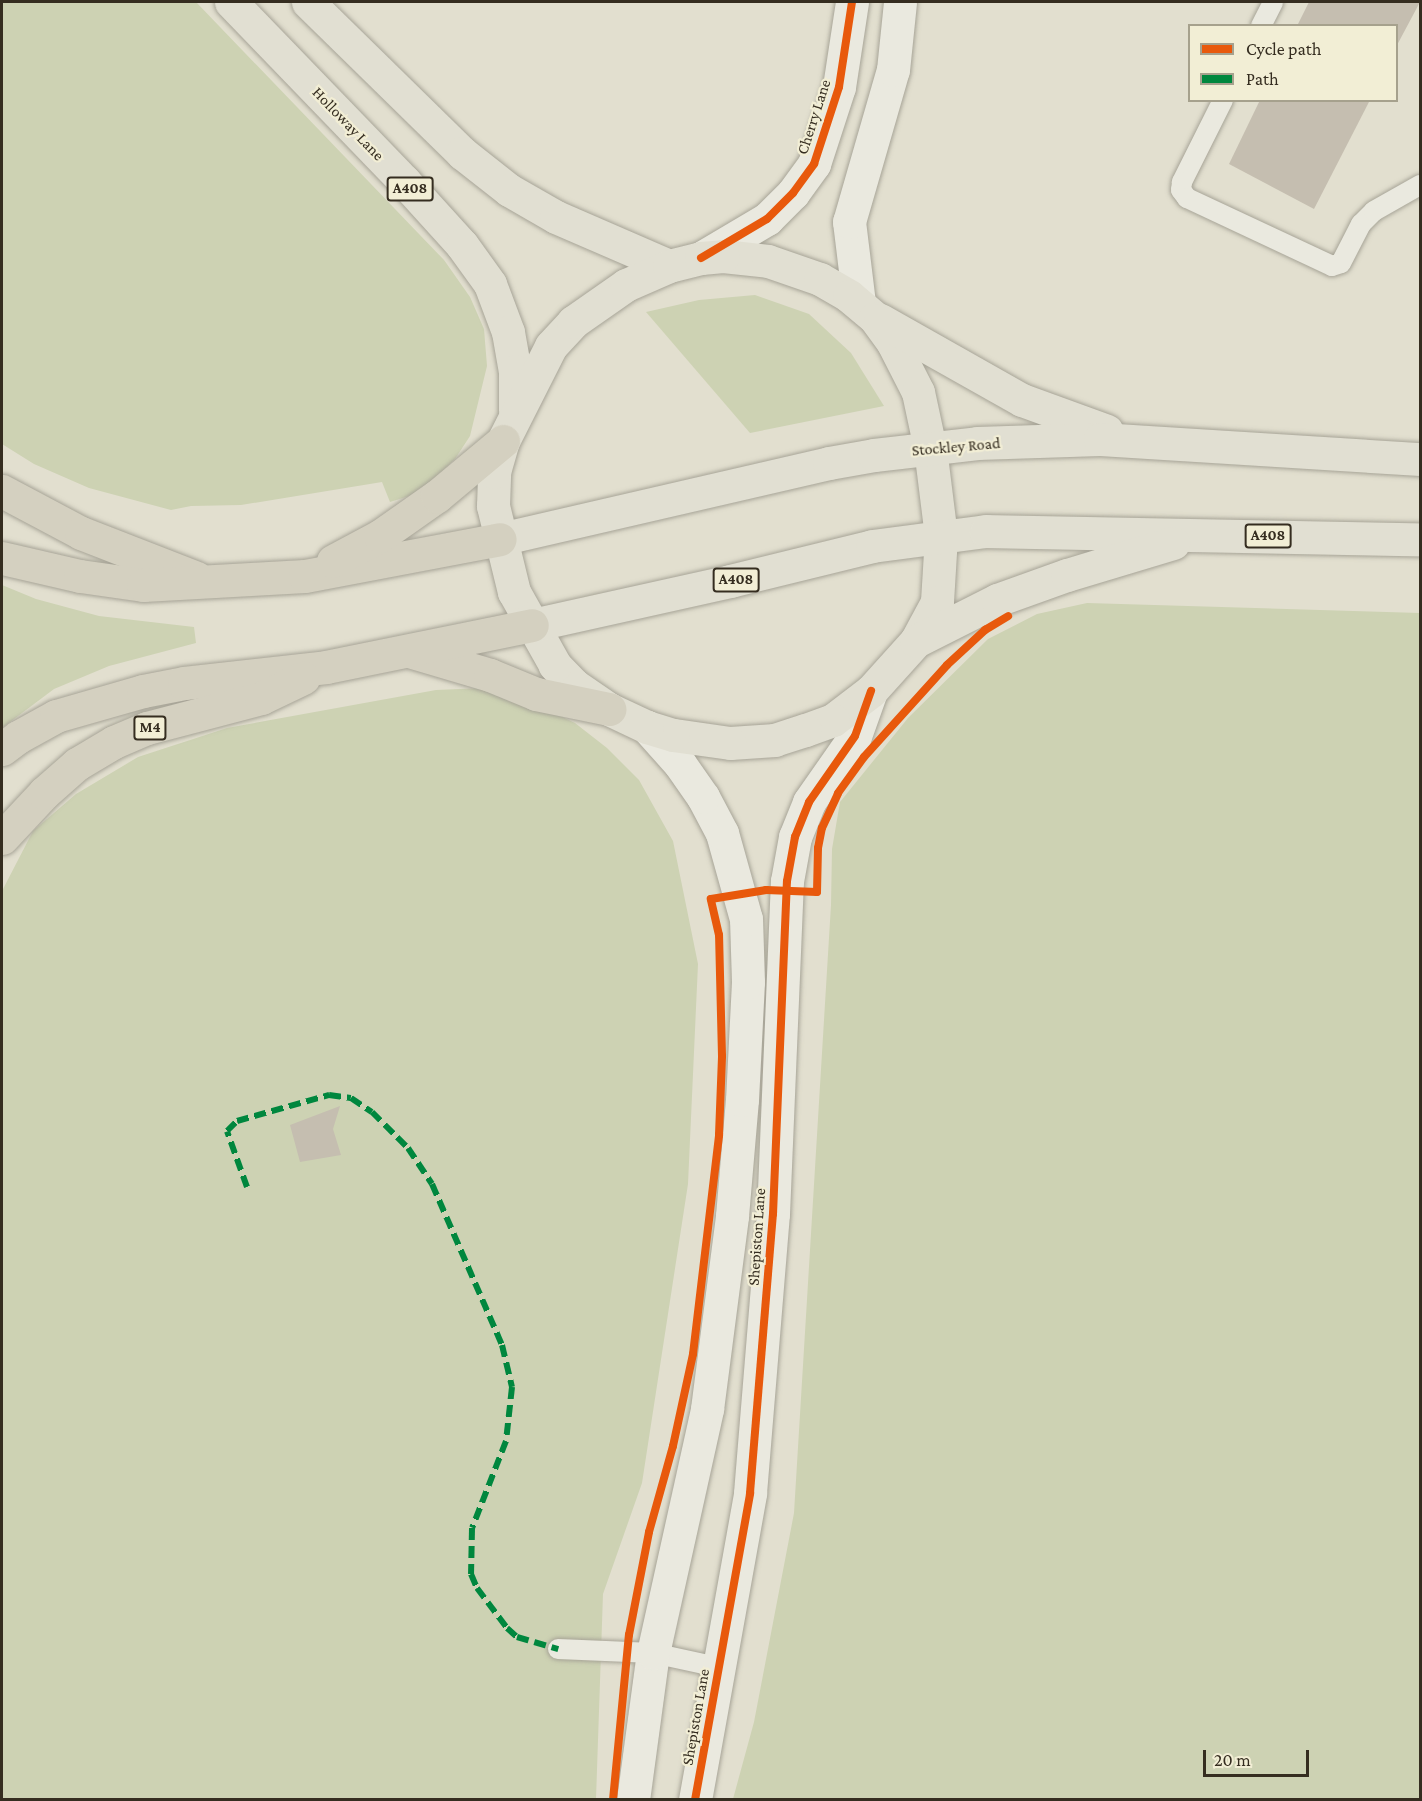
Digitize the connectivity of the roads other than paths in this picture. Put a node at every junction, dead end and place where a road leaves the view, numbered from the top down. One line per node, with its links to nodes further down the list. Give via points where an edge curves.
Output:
1 (231, 2): 12 (main road, Holloway Lane / A408, via 411,189 462,245 490,284 508,332 515,371)
2 (308, 2): 10 (main road, via 462,153 509,190 556,217)
3 (852, 2): 9 (street, Cherry Lane, via 839,87 813,164 793,193 767,219)
4 (900, 2): 11 (street, via 892,70 849,222)
5 (1273, 2): 6 (lane)
6 (1262, 24)
7 (1222, 102): 8 (lane, via 1181,190 1187,198 1332,266 1341,263 1360,224 1374,211)
8 (1420, 185)
9 (701, 258): 10 (main road, A408); 11 (main road, A408, via 744,257 777,263 820,279)
10 (669, 266): 12 (main road, A408, via 626,285 573,322 551,346)
11 (867, 310): 13 (main road, A408, via 1022,400 1107,431); 14 (main road, A408, via 893,343 918,392)
12 (509, 428): 19 (main road, A408, via 494,472); 22 (highway, via 437,496 380,536)
13 (1162, 442): 14 (main road, Stockley Road / A408, via 1100,439); 15 (main road, Stockley Road / A408)
14 (930, 448): 18 (main road, A408); 19 (main road, Stockley Road / A408, via 829,463)
15 (1420, 459)
16 (2, 491): 23 (highway, via 81,533)
17 (1203, 534): 18 (main road, A408, via 1011,530); 20 (main road, A408); 25 (main road, A408, via 998,600)
18 (941, 536): 24 (main road, A408, via 872,546); 25 (main road, A408, via 937,602)
19 (500, 539): 22 (highway); 24 (main road, A408, via 514,592)
20 (1420, 539)
21 (2, 558): 23 (highway, via 80,576 143,585)
22 (305, 576): 23 (highway)
23 (207, 582)
24 (532, 625): 26 (highway, M4); 29 (main road, A408, via 555,665 574,685)
25 (916, 641): 28 (main road, A408)
26 (410, 652): 27 (highway, M4); 29 (highway, M4, via 490,675 536,694)
27 (326, 667): 31 (highway, M4, via 184,683 99,701 56,716); 32 (highway, M4, via 261,698 147,728 114,742 78,764 44,793)
28 (871, 691): 30 (main road, A408, via 833,720 775,740 730,743); 35 (street, Shepiston Lane, via 855,736 809,802 795,837 787,881 773,1214 751,1482)
29 (609, 709): 30 (main road, A408)
30 (647, 727): 34 (street, Shepiston Lane, via 680,764 722,833 746,919 748,982 732,1216 707,1409)
31 (2, 749)
32 (2, 838)
33 (558, 1649): 34 (lane)
34 (653, 1653): 35 (lane); 36 (street, Shepiston Lane)
35 (718, 1667): 37 (street, Shepiston Lane)
36 (633, 1800)
37 (695, 1800)

